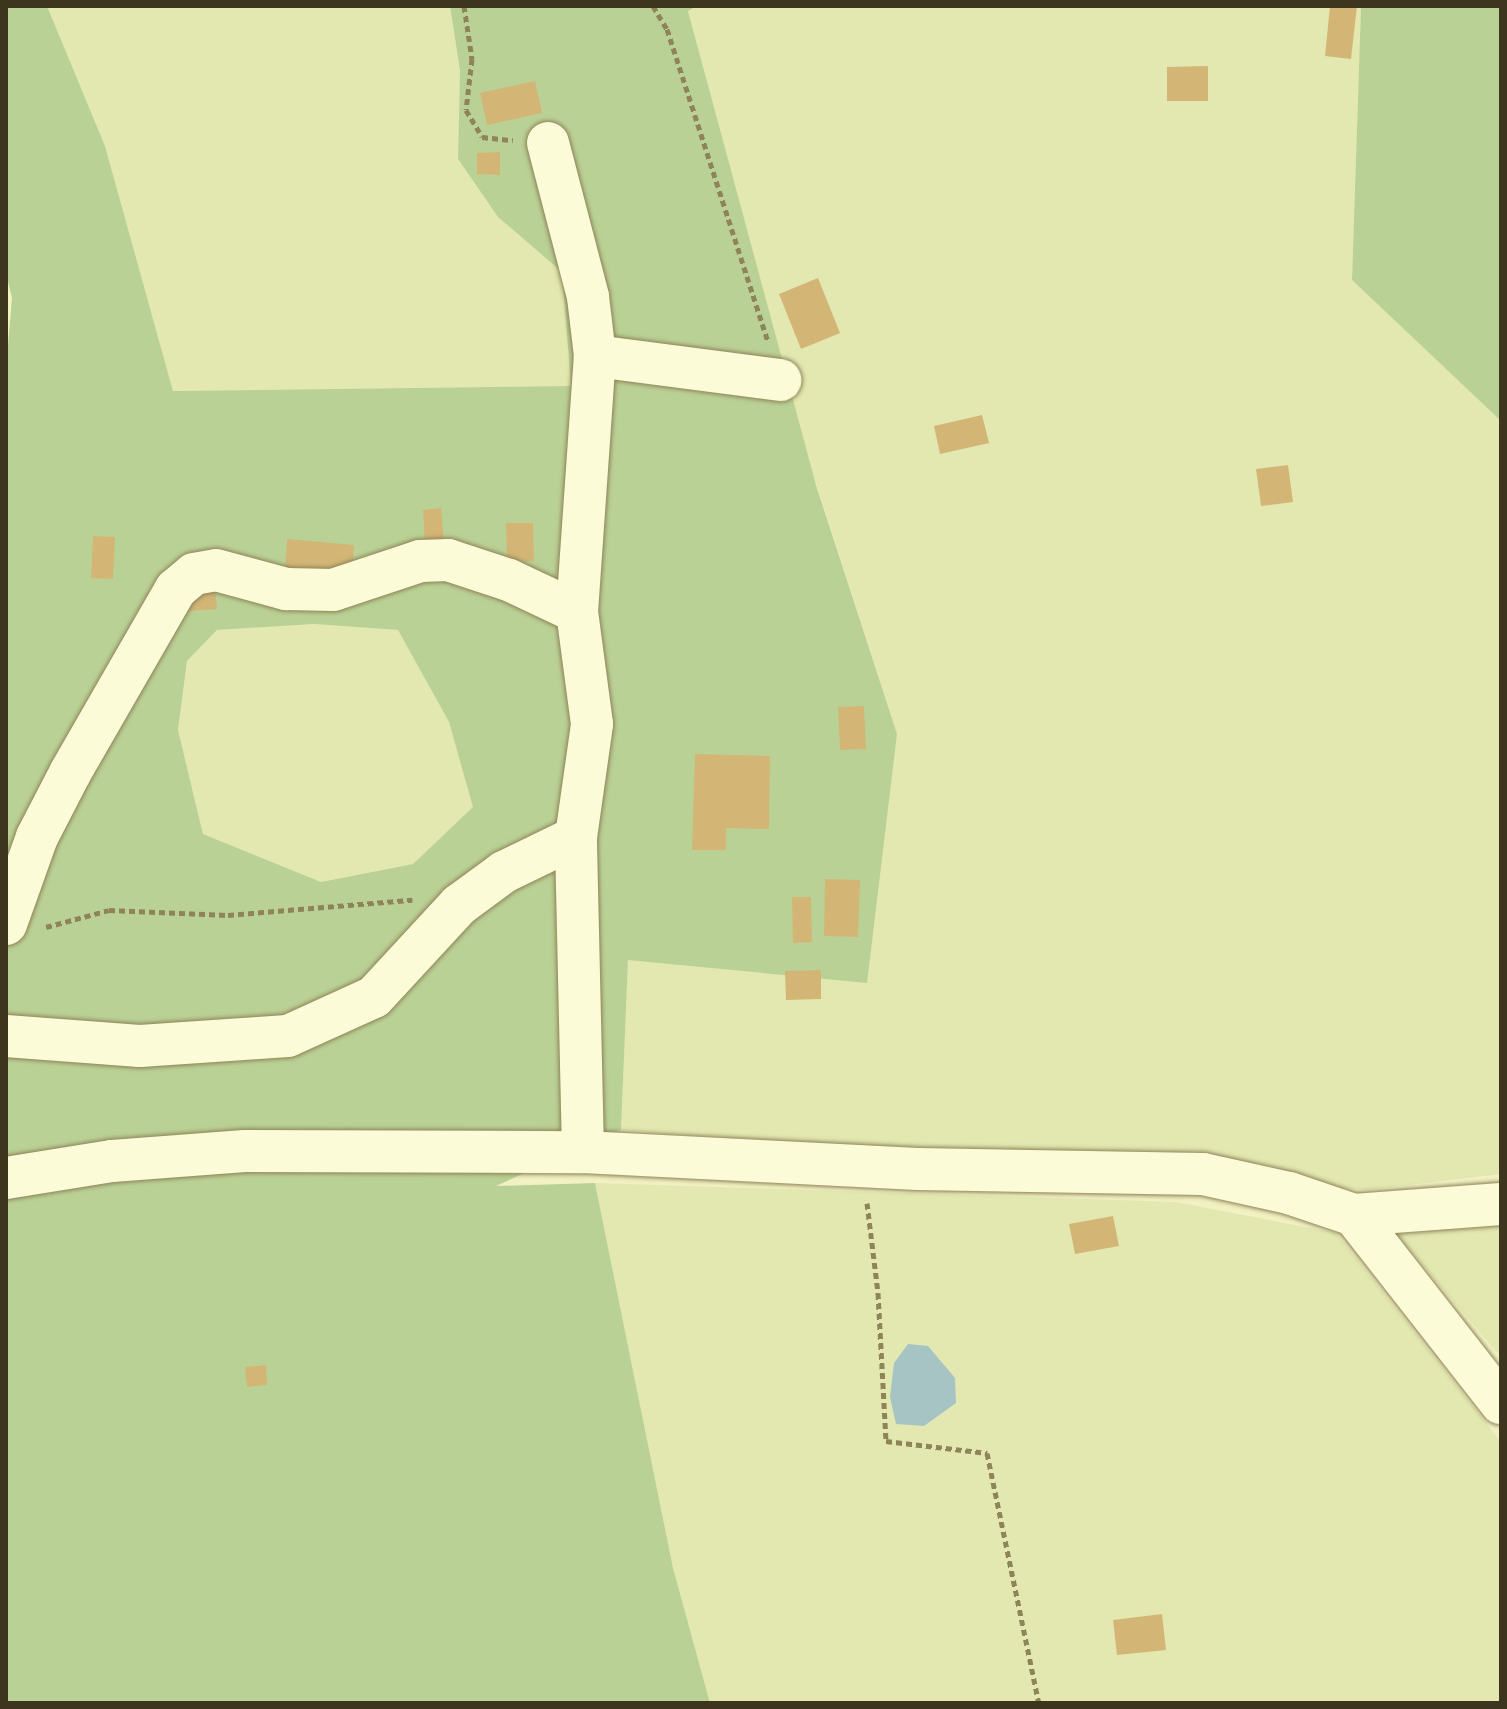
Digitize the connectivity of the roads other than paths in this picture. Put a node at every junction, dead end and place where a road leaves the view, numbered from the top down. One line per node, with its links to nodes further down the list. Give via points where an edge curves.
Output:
1 (548, 143): 2 (street, via 588,297)
2 (595, 356): 3 (street); 4 (street)
3 (780, 380)
4 (577, 612): 5 (street, via 592,724); 6 (street, via 509,580 448,560 420,561 333,590 286,589 216,570 194,574 176,589 37,837)
5 (576, 837): 7 (street, via 504,872 459,905 374,997 288,1036 140,1046); 8 (street)
6 (21, 927)
7 (6, 1036)
8 (583, 1152): 9 (street, via 245,1151 112,1161); 11 (street, via 862,1167 1203,1174 1289,1193)
9 (6, 1178)
10 (1501, 1204): 11 (street)
11 (1354, 1215): 12 (street)
12 (1501, 1403)

